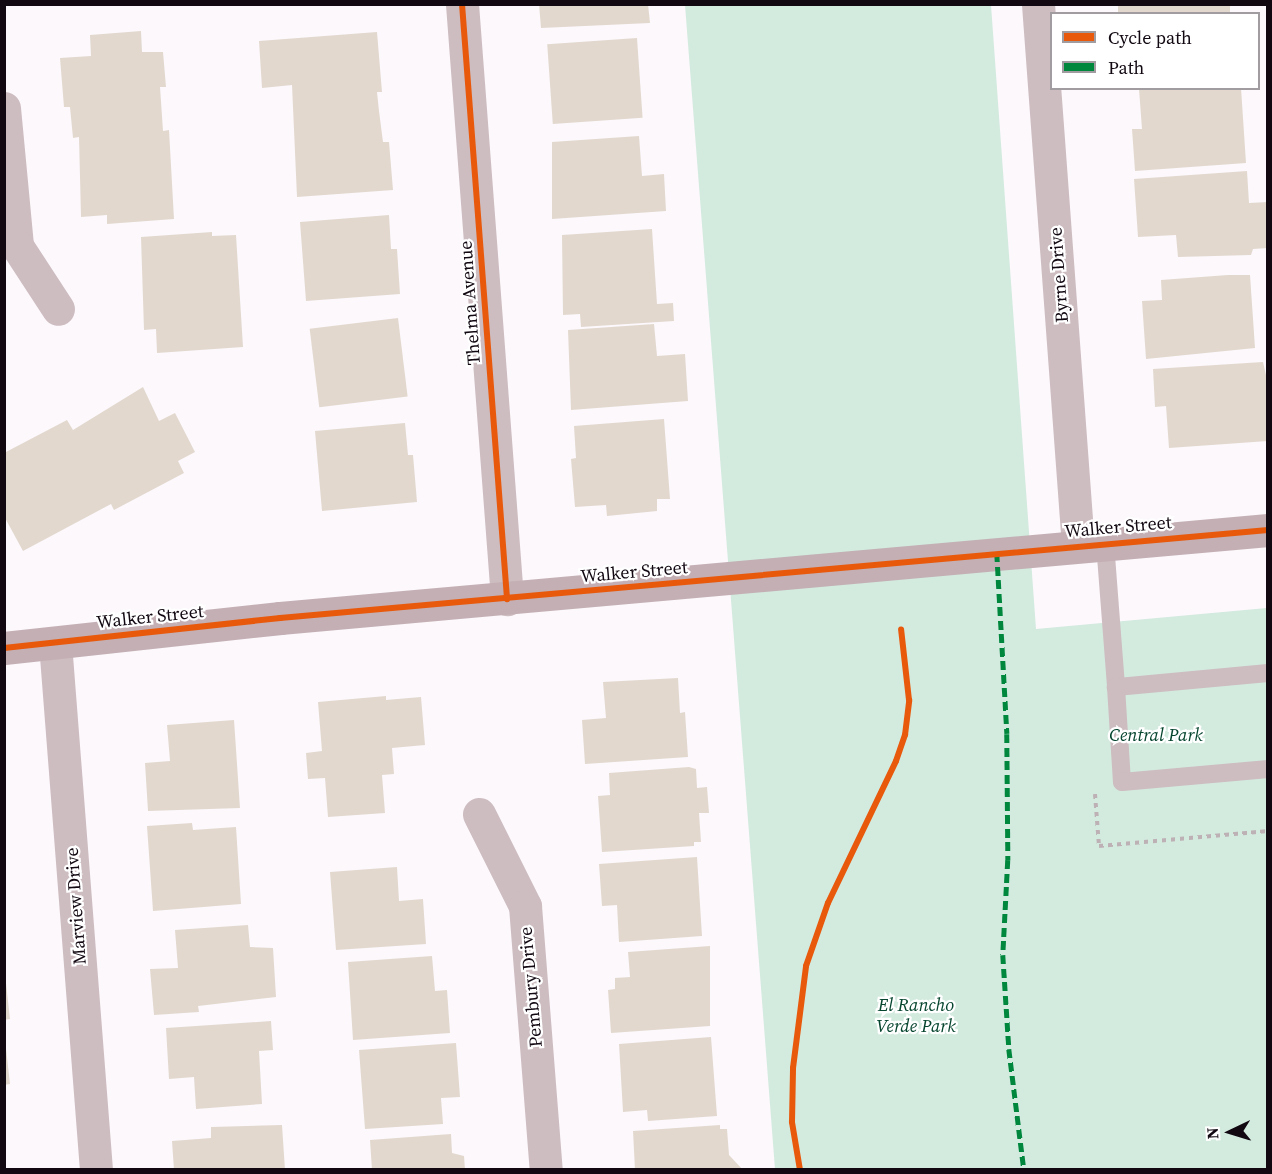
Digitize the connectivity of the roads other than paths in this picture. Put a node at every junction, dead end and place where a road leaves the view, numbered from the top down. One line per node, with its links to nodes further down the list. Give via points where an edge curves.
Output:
1 (462, 4): 7 (street, Thelma Avenue)
2 (1038, 4): 6 (street, Byrne Drive)
3 (4, 108): 4 (street, via 17,246)
4 (58, 309)
5 (1268, 530): 6 (main road, Walker Street)
6 (1091, 545): 7 (main road, Walker Street); 11 (lane)
7 (507, 599): 8 (main road, Walker Street)
8 (55, 643): 9 (main road, Walker Street); 14 (street, Marview Drive)
9 (4, 648)
10 (1268, 673): 11 (lane)
11 (1116, 687): 12 (lane, via 1122,782)
12 (1268, 769)
13 (479, 814): 15 (street, Pembury Drive, via 525,906)
14 (96, 1170)
15 (546, 1170)

